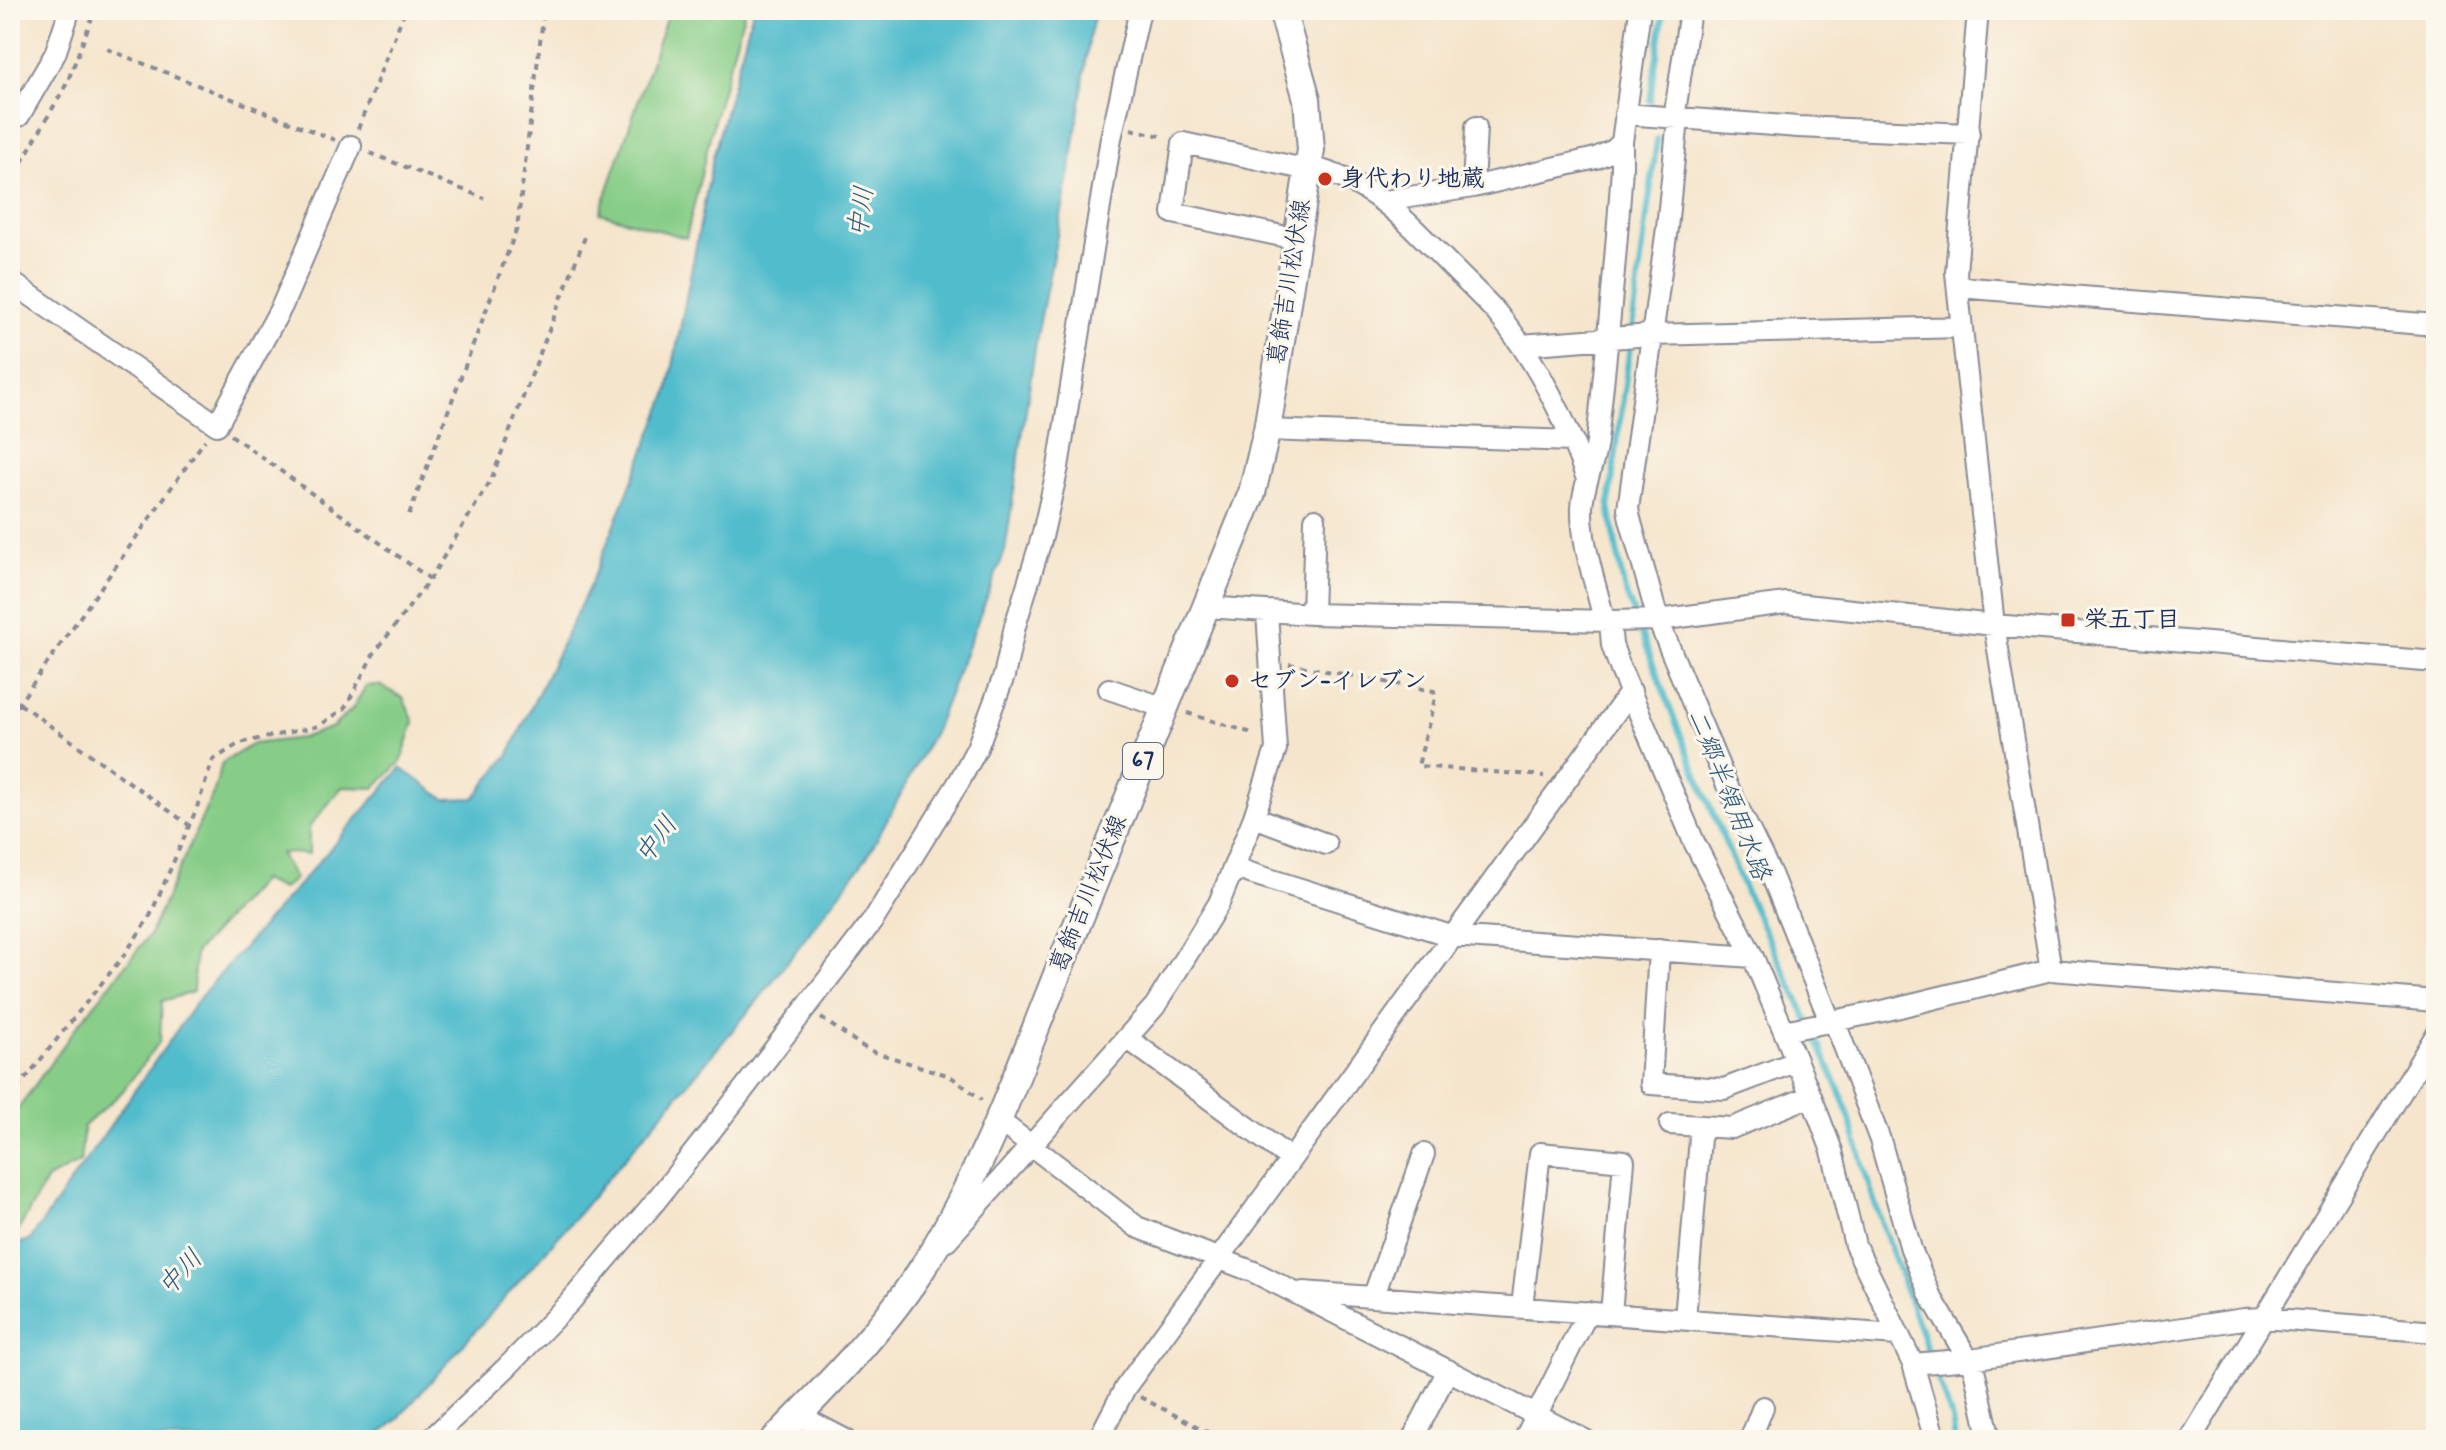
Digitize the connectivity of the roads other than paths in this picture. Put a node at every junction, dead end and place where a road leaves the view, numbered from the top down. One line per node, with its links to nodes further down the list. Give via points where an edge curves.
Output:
1 (1140, 10): 76 (street, via 1114,125 1042,537 995,703 960,780 874,919 654,1203 570,1302)
2 (1282, 10): 14 (main road, 葛飾吉川松伏線 / 67, via 1307,99)
3 (1640, 10): 8 (street)
4 (1690, 10): 9 (street)
5 (1978, 10): 11 (street)
6 (67, 18): 7 (street, via 55,54 19,116)
7 (10, 111)
8 (1625, 114): 9 (street); 12 (street)
9 (1676, 119): 11 (street); 22 (street, via 1667,228)
10 (1476, 127): 15 (street)
11 (1969, 134): 19 (street)
12 (1622, 142): 15 (street, via 1596,158); 23 (street)
13 (351, 146): 18 (street, via 282,306 217,425)
14 (1309, 168): 16 (street, via 1337,175); 17 (main road, 葛飾吉川松伏線 / 67); 17 (street, via 1183,143 1173,213)
15 (1473, 187): 16 (street)
16 (1385, 201): 24 (street)
17 (1296, 239): 25 (main road, 葛飾吉川松伏線 / 67)
18 (10, 281)
19 (1958, 287): 20 (street); 21 (street)
20 (2436, 325)
21 (1962, 327): 22 (street); 34 (street)
22 (1650, 335): 23 (street); 32 (street, via 1628,509)
23 (1609, 338): 24 (street); 27 (street, via 1596,456)
24 (1521, 345): 26 (street)
25 (1267, 430): 26 (street); 29 (main road, 葛飾吉川松伏線 / 67, via 1252,493)
26 (1573, 441): 27 (street)
27 (1587, 479): 33 (street, via 1584,525)
28 (1315, 519): 31 (street)
29 (1206, 607): 30 (street); 38 (main road, 葛飾吉川松伏線 / 67)
30 (1267, 612): 31 (street); 39 (street, via 1277,742)
31 (1312, 614): 33 (street)
32 (1658, 620): 33 (street); 34 (street, via 1786,603); 47 (street)
33 (1607, 621): 37 (street)
34 (1994, 625): 35 (street); 45 (street)
35 (2436, 662)
36 (1109, 689): 38 (street)
37 (1631, 691): 42 (street); 44 (street, via 1694,842)
38 (1165, 707): 53 (main road, 葛飾吉川松伏線 / 67)
39 (1254, 817): 40 (street); 41 (street)
40 (1326, 844)
41 (1234, 868): 42 (street); 50 (street, via 1219,903 1155,1006)
42 (1451, 936): 43 (street); 58 (street)
43 (1659, 950): 44 (street); 51 (street, via 1651,1084 1724,1089)
44 (1753, 957): 48 (street)
45 (2051, 970): 46 (street); 47 (street)
46 (2436, 1001)
47 (1830, 1021): 48 (street); 70 (street, via 1880,1140 1930,1295)
48 (1784, 1031): 51 (street)
49 (2436, 1035): 66 (street)
50 (1127, 1038): 56 (street); 58 (street)
51 (1795, 1062): 52 (street)
52 (1811, 1096): 55 (street, via 1732,1128); 69 (street, via 1832,1151 1855,1245)
53 (999, 1117): 56 (street); 60 (main road, 葛飾吉川松伏線 / 67)
54 (1670, 1124): 55 (street)
55 (1701, 1126): 67 (street)
56 (1033, 1146): 59 (street, via 1137,1227); 60 (street)
57 (1424, 1154): 62 (street)
58 (1291, 1159): 59 (street)
59 (1220, 1258): 61 (street); 79 (street, via 1125,1388)
60 (925, 1264): 74 (main road, 葛飾吉川松伏線 / 67, via 864,1344)
61 (1294, 1291): 62 (street); 72 (street)
62 (1374, 1295): 63 (street)
63 (1522, 1307): 64 (street); 65 (street, via 1540,1153 1624,1161)
64 (1588, 1312): 65 (street); 75 (street)
65 (1611, 1314): 67 (street)
66 (2263, 1318): 68 (street); 70 (street); 86 (street)
67 (1685, 1319): 69 (street)
68 (2436, 1332)
69 (1897, 1335): 71 (street)
70 (1970, 1359): 71 (street); 85 (street)
71 (1913, 1364): 84 (street)
72 (1448, 1370): 75 (street); 80 (street)
73 (1763, 1407): 83 (street)
74 (798, 1415): 77 (main road, 葛飾吉川松伏線 / 67); 78 (street)
75 (1536, 1415): 81 (street); 82 (street)
76 (430, 1440)
77 (774, 1440)
78 (846, 1440)
79 (1098, 1440)
80 (1412, 1440)
81 (1524, 1440)
82 (1585, 1440)
83 (1750, 1440)
84 (1935, 1440)
85 (1990, 1440)
86 (2190, 1440)

